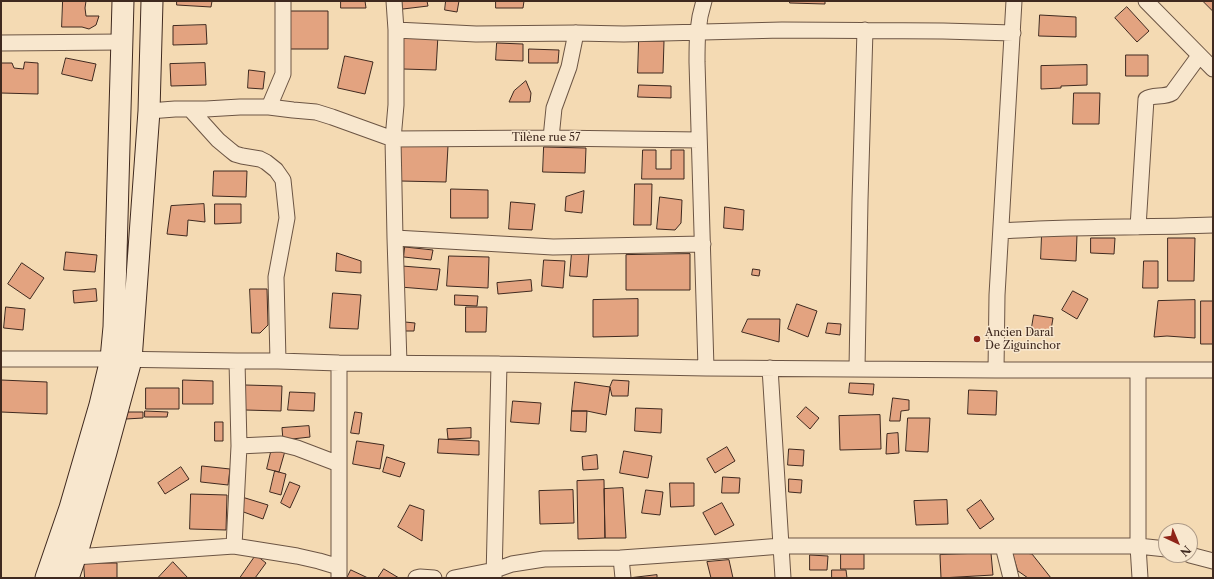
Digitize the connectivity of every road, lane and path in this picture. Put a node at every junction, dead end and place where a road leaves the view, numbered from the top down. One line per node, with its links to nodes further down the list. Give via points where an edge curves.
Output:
1 (123, 1): 13 (street)
2 (152, 1): 19 (street)
3 (283, 1): 17 (street, via 283,74)
4 (394, 1): 8 (street)
5 (704, 1): 10 (street)
6 (1014, 1): 12 (street)
7 (1152, 3): 15 (street)
8 (396, 30): 11 (street, via 476,34); 21 (street, via 396,105)
9 (865, 30): 10 (street); 12 (street); 37 (street)
10 (697, 32): 11 (street); 22 (street)
11 (576, 33): 20 (street, via 569,67 554,108)
12 (1013, 33): 25 (street)
13 (122, 42): 14 (street); 29 (street, via 114,319)
14 (1, 43)
15 (1199, 56): 16 (street); 24 (street, via 1172,92 1166,96 1148,97 1146,100)
16 (1213, 69)
17 (270, 107): 18 (street); 21 (street, via 316,112)
18 (190, 109): 19 (street); 30 (street, via 218,140 235,154 266,162 283,180 287,218 276,277)
19 (149, 111): 29 (street)
20 (551, 138): 21 (street, Tilène rue 57); 22 (street, Tilène rue 57)
21 (393, 139): 26 (street)
22 (699, 140): 27 (street)
23 (1213, 225): 24 (street)
24 (1138, 227): 25 (street)
25 (1002, 231): 38 (street, via 997,295)
26 (395, 238): 27 (street, via 553,247); 33 (street)
27 (703, 244): 35 (street)
28 (1, 359): 29 (street)
29 (120, 359): 31 (street); 48 (street, via 106,452); 54 (street, via 100,405)
30 (278, 361): 31 (street); 32 (street)
31 (237, 362): 41 (street)
32 (339, 363): 33 (street); 42 (street)
33 (399, 363): 34 (street)
34 (500, 364): 35 (street); 53 (street)
35 (706, 368): 36 (street)
36 (770, 368): 37 (street); 44 (street)
37 (857, 368): 38 (street)
38 (996, 370): 39 (street)
39 (1138, 370): 40 (street); 46 (street)
40 (1213, 370)
41 (238, 446): 42 (street, via 281,444); 43 (street)
42 (339, 464): 52 (street)
43 (234, 546): 48 (street); 52 (street, via 320,561)
44 (781, 546): 45 (street); 50 (street); 60 (street)
45 (1003, 546): 46 (street); 61 (street)
46 (1138, 546): 47 (street); 62 (street)
47 (1158, 549)
48 (75, 557): 55 (street)
49 (1198, 557): 51 (street)
50 (621, 558): 53 (street, via 544,560 512,564); 59 (street)
51 (1213, 561)
52 (339, 572)
53 (494, 574): 58 (street)
54 (46, 578)
55 (68, 578)
56 (416, 578): 57 (street)
57 (434, 578)
58 (454, 578)
59 (623, 578)
60 (783, 578)
61 (1011, 578)
62 (1140, 578)

